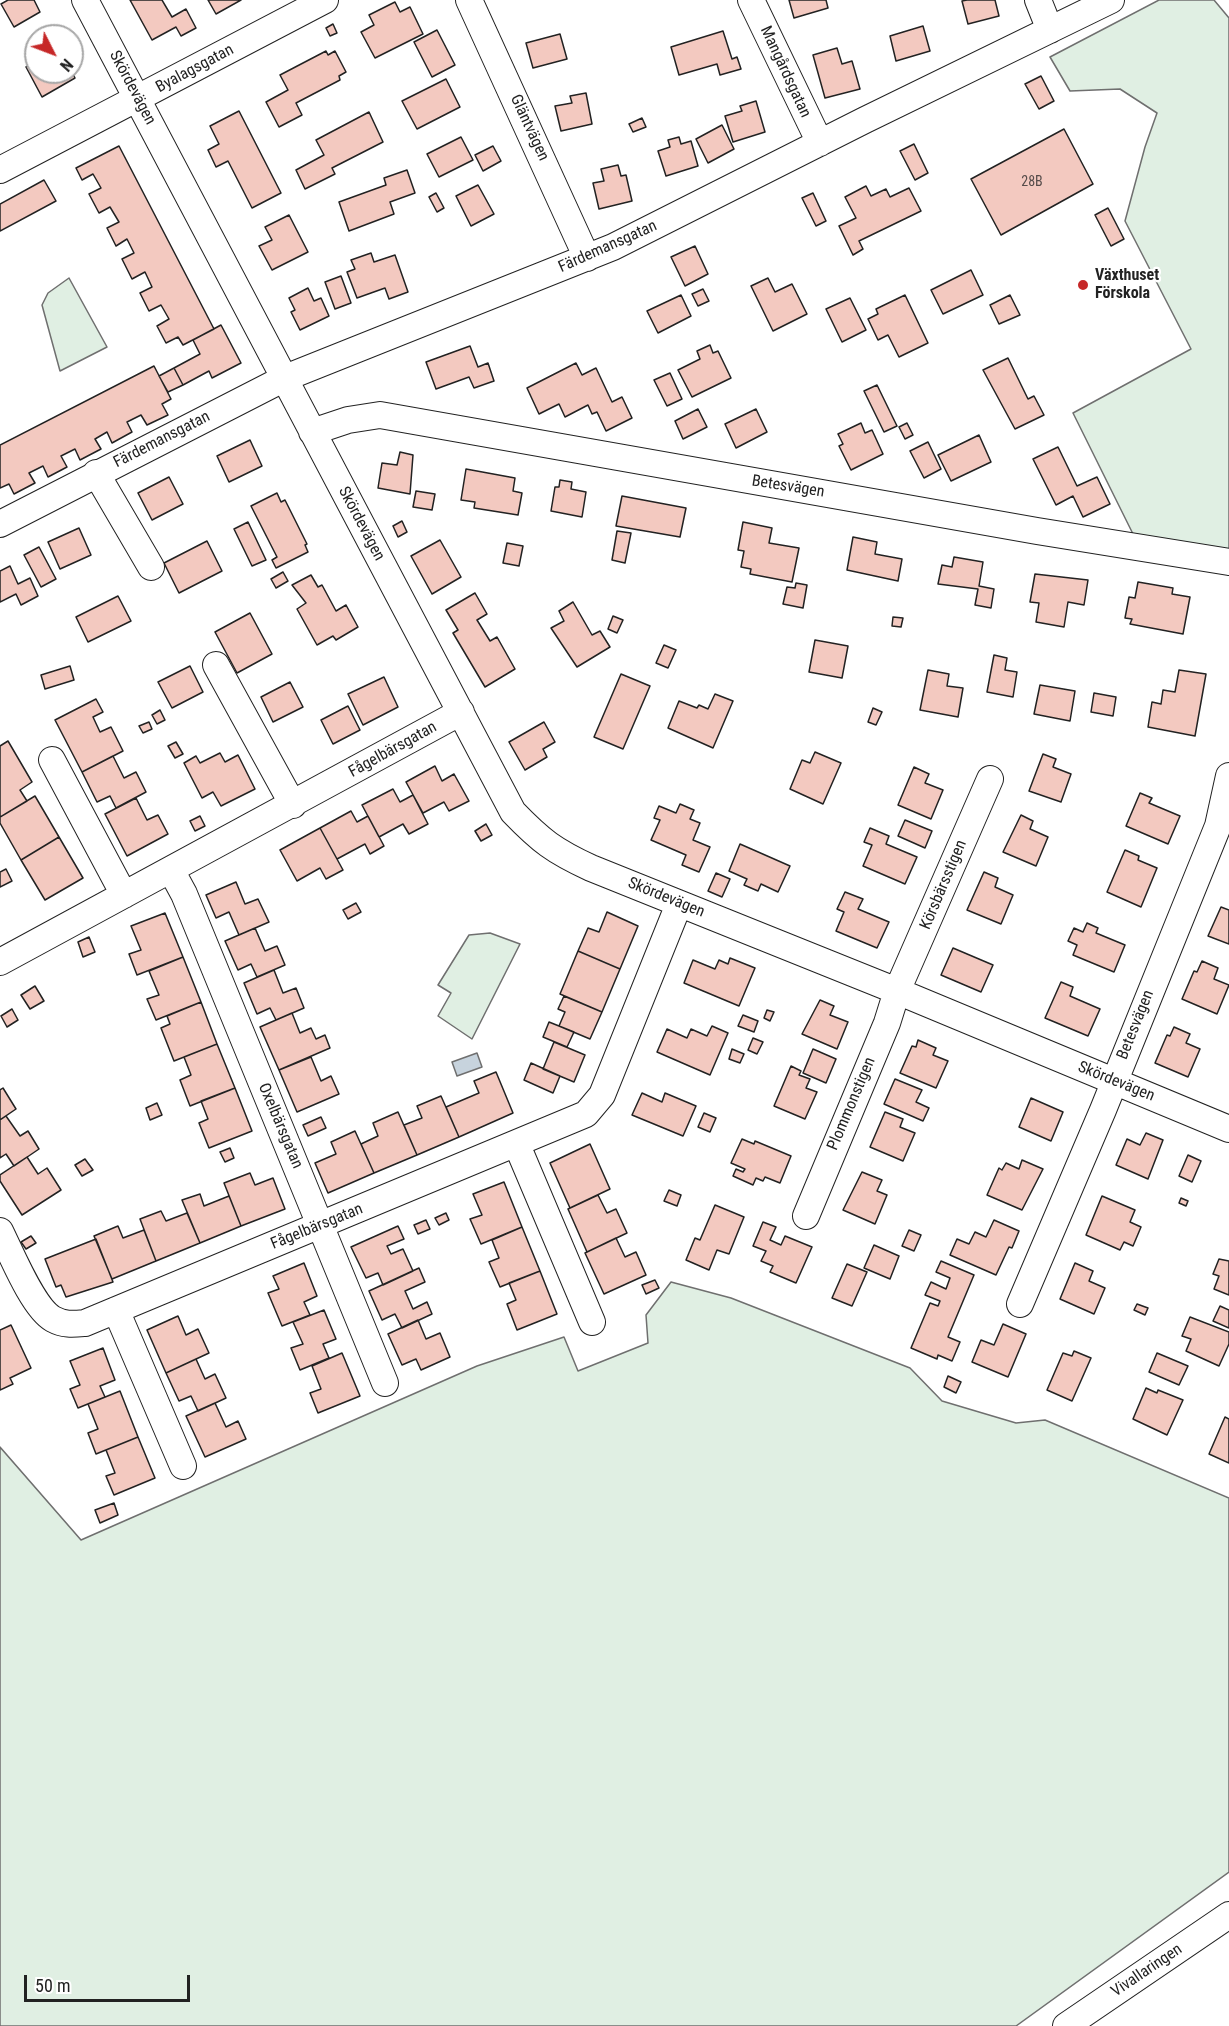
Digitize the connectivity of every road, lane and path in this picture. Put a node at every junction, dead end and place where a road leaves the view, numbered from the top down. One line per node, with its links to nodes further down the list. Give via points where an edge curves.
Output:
1 (85, 0): 8 (street, Skördevägen)
2 (325, 0): 8 (street, Byalagsgatan)
3 (469, 0): 11 (street, Gläntvägen)
4 (751, 0): 9 (street, Mangårdsgatan)
5 (1038, 0): 7 (street)
6 (1111, 0): 7 (street, Färdemansgatan)
7 (1050, 30): 9 (street, Färdemansgatan)
8 (137, 100): 10 (street, Byalagsgatan); 12 (street, Skördevägen)
9 (820, 143): 11 (street, Färdemansgatan)
10 (0, 170)
11 (587, 258): 12 (street, Färdemansgatan)
12 (285, 378): 13 (street, Skördevägen); 14 (street, Färdemansgatan)
13 (312, 432): 16 (street, Betesvägen, via 380,415); 19 (street, Skördevägen)
14 (96, 474): 15 (street, Färdemansgatan); 17 (street, Färdemansgatan)
15 (0, 524)
16 (1229, 561)
17 (151, 567)
18 (216, 665): 23 (street)
19 (460, 712): 23 (street, Fågelbärsgatan); 26 (street, Skördevägen, via 513,812 541,842)
20 (52, 760): 25 (street)
21 (1229, 776): 29 (street, Betesvägen, via 1218,826)
22 (990, 779): 28 (street, Körsbärsstigen)
23 (293, 805): 24 (street, Fågelbärsgatan)
24 (171, 870): 25 (street, Fågelbärsgatan); 33 (street, Oxelbärsgatan)
25 (124, 895): 27 (street, Fågelbärsgatan)
26 (679, 904): 28 (street, Skördevägen); 31 (street, Fågelbärsgatan, via 593,1109)
27 (0, 962)
28 (897, 991): 29 (street, Skördevägen); 32 (street, Plommonstigen)
29 (1113, 1081): 30 (street, Skördevägen); 35 (street, Betesvägen)
30 (1229, 1129)
31 (517, 1145): 33 (street, Fågelbärsgatan); 37 (street)
32 (806, 1216)
33 (322, 1225): 36 (street, Fågelbärsgatan); 38 (street, Oxelbärsgatan)
34 (0, 1231): 36 (street, Fågelbärsgatan, via 40,1307 51,1319 67,1325 85,1323)
35 (1020, 1304)
36 (116, 1310): 39 (street)
37 (592, 1322)
38 (385, 1383)
39 (183, 1466)
40 (1229, 1915): 41 (street, Vivallaringen)
41 (1066, 2026)

